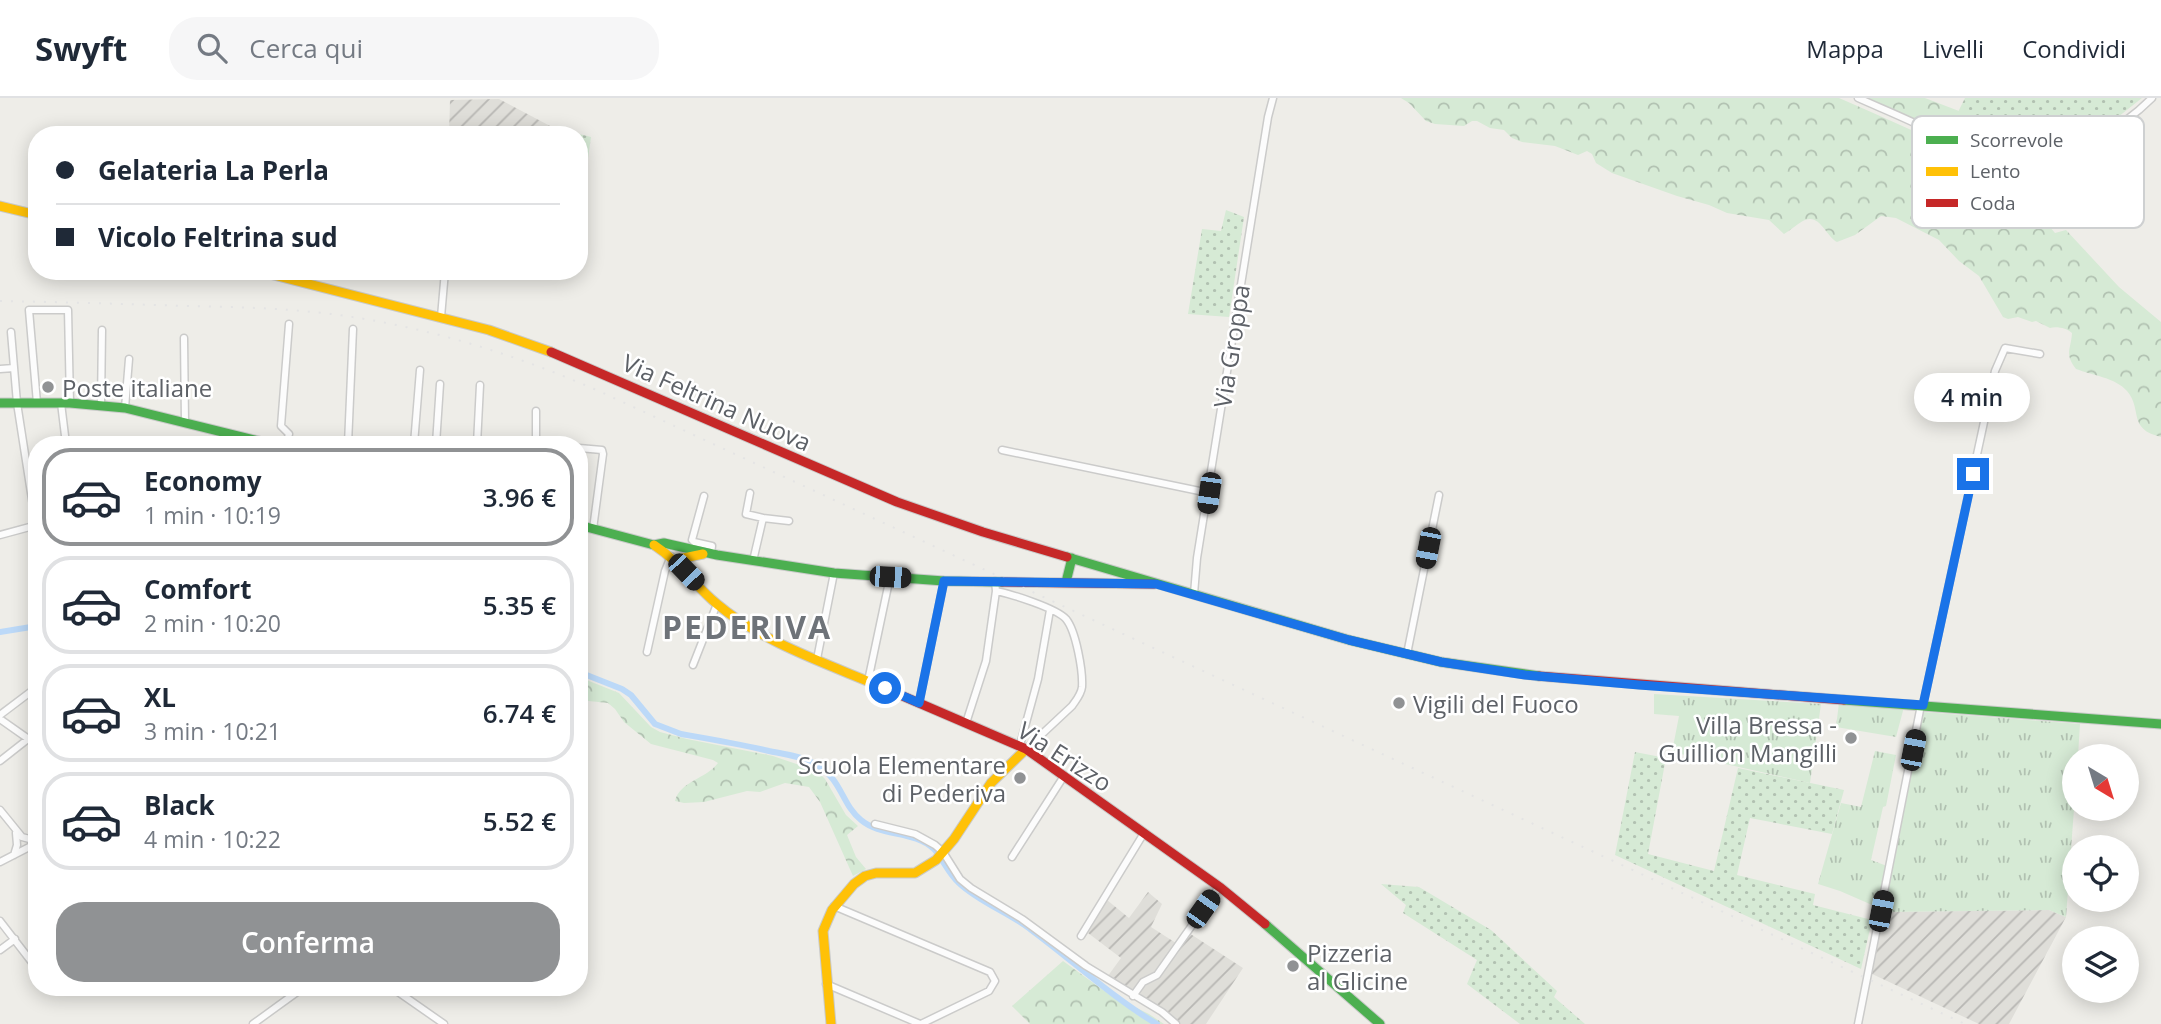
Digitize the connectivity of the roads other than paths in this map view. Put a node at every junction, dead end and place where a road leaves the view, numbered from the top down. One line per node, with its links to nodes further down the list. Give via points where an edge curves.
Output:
1 (1273, 98): 44 (street, Via Groppa)
2 (1858, 98): 5 (street)
3 (2152, 98): 4 (street)
4 (2131, 116)
5 (1912, 122)
6 (0, 206): 7 (main road)
7 (28, 213)
8 (294, 280): 10 (main road, Via Feltrina Nuova)
9 (443, 280): 10 (street)
10 (441, 317): 58 (main road, Via Feltrina Nuova, via 570,359 897,502)
11 (289, 324): 34 (street, via 281,426)
12 (102, 330): 27 (street)
13 (353, 330): 35 (street)
14 (11, 331): 18 (street)
15 (184, 338): 30 (street)
16 (2040, 354): 77 (street, via 2005,348 1995,371)
17 (129, 359): 28 (street)
18 (14, 368): 19 (street); 24 (street)
19 (0, 369)
20 (420, 370): 36 (street)
21 (440, 384): 37 (street)
22 (480, 385): 38 (street)
23 (0, 403): 24 (main road)
24 (17, 403): 25 (main road); 42 (street)
25 (37, 403): 26 (main road); 26 (street, via 29,310 68,310)
26 (65, 403): 27 (main road); 32 (street)
27 (101, 405): 28 (main road)
28 (125, 408): 30 (main road)
29 (536, 411): 39 (street)
30 (185, 422): 31 (main road)
31 (230, 434): 33 (main road)
32 (66, 436)
33 (238, 436)
34 (288, 436)
35 (348, 436)
36 (415, 436)
37 (437, 436)
38 (477, 436)
39 (536, 436)
40 (588, 448): 51 (street, via 603,454)
41 (1002, 450): 44 (street)
42 (28, 470)
43 (750, 493): 47 (street, via 746,514)
44 (1209, 493): 67 (street, Via Groppa)
45 (1439, 495): 71 (street)
46 (704, 496): 55 (street, via 692,540 712,546)
47 (764, 518): 48 (street); 59 (street)
48 (789, 521)
49 (28, 527): 52 (street)
50 (588, 528): 51 (main road)
51 (593, 529): 53 (main road)
52 (0, 535)
53 (654, 545): 54 (main road); 57 (main road, Via Erizzo)
54 (681, 547): 55 (main road); 57 (main road)
55 (709, 554): 56 (main road); 59 (main road)
56 (696, 556): 57 (main road); 64 (main road, via 689,571)
57 (673, 558): 64 (main road, Via Erizzo); 70 (street, via 664,572)
58 (1072, 558): 63 (main road); 65 (main road, Via Feltrina Nuova)
59 (753, 561): 60 (main road)
60 (834, 573): 61 (main road); 72 (street)
61 (890, 577): 62 (main road); 74 (street)
62 (944, 581): 66 (main road); 76 (street)
63 (1066, 582): 65 (main road); 66 (main road)
64 (697, 584): 68 (main road, Via Erizzo)
65 (1156, 584): 67 (main road)
66 (995, 586): 69 (street); 79 (street, via 986,661)
67 (1194, 594): 71 (main road)
68 (717, 604): 72 (main road, Via Erizzo, via 764,636); 73 (street)
69 (1050, 610): 82 (street); 82 (street, via 1065,618 1073,634 1082,688 1072,706)
70 (646, 652)
71 (1407, 654): 77 (main road, via 1525,675)
72 (817, 659): 74 (main road, Via Erizzo)
73 (693, 665)
74 (868, 681): 76 (main road, Via Erizzo)
75 (28, 694): 78 (street)
76 (919, 703): 79 (main road, Via Erizzo)
77 (1922, 705): 80 (main road); 112 (street)
78 (0, 717): 81 (street)
79 (966, 723): 82 (main road, Via Erizzo)
80 (2161, 724)
81 (28, 739): 83 (street)
82 (1023, 747): 84 (main road, Via Erizzo); 92 (main road)
83 (0, 761)
84 (1063, 776): 88 (main road, Via Erizzo); 93 (street)
85 (0, 810): 87 (street)
86 (875, 824): 92 (street, via 915,834)
87 (16, 831): 89 (street); 91 (street)
88 (1144, 833): 95 (main road, Via Erizzo); 98 (street)
89 (28, 839)
90 (28, 847): 91 (street)
91 (14, 855): 94 (street)
92 (939, 856): 96 (main road, via 912,874 865,875); 105 (street, via 971,888)
93 (1012, 857)
94 (0, 862)
95 (1219, 887): 105 (street, via 1157,975 1143,982); 111 (main road, Via Erizzo)
96 (834, 906): 102 (main road, via 823,931); 109 (street, via 990,972 995,981 989,991)
97 (0, 921): 99 (street)
98 (1081, 936)
99 (15, 939): 100 (street); 101 (street)
100 (0, 950)
101 (28, 957)
102 (826, 984): 108 (main road); 109 (street)
103 (292, 996): 106 (street)
104 (404, 996): 107 (street)
105 (1133, 996): 110 (street)
106 (253, 1024)
107 (444, 1024)
108 (831, 1024)
109 (921, 1024)
110 (1176, 1024)
111 (1380, 1024)
112 (1858, 1024)

